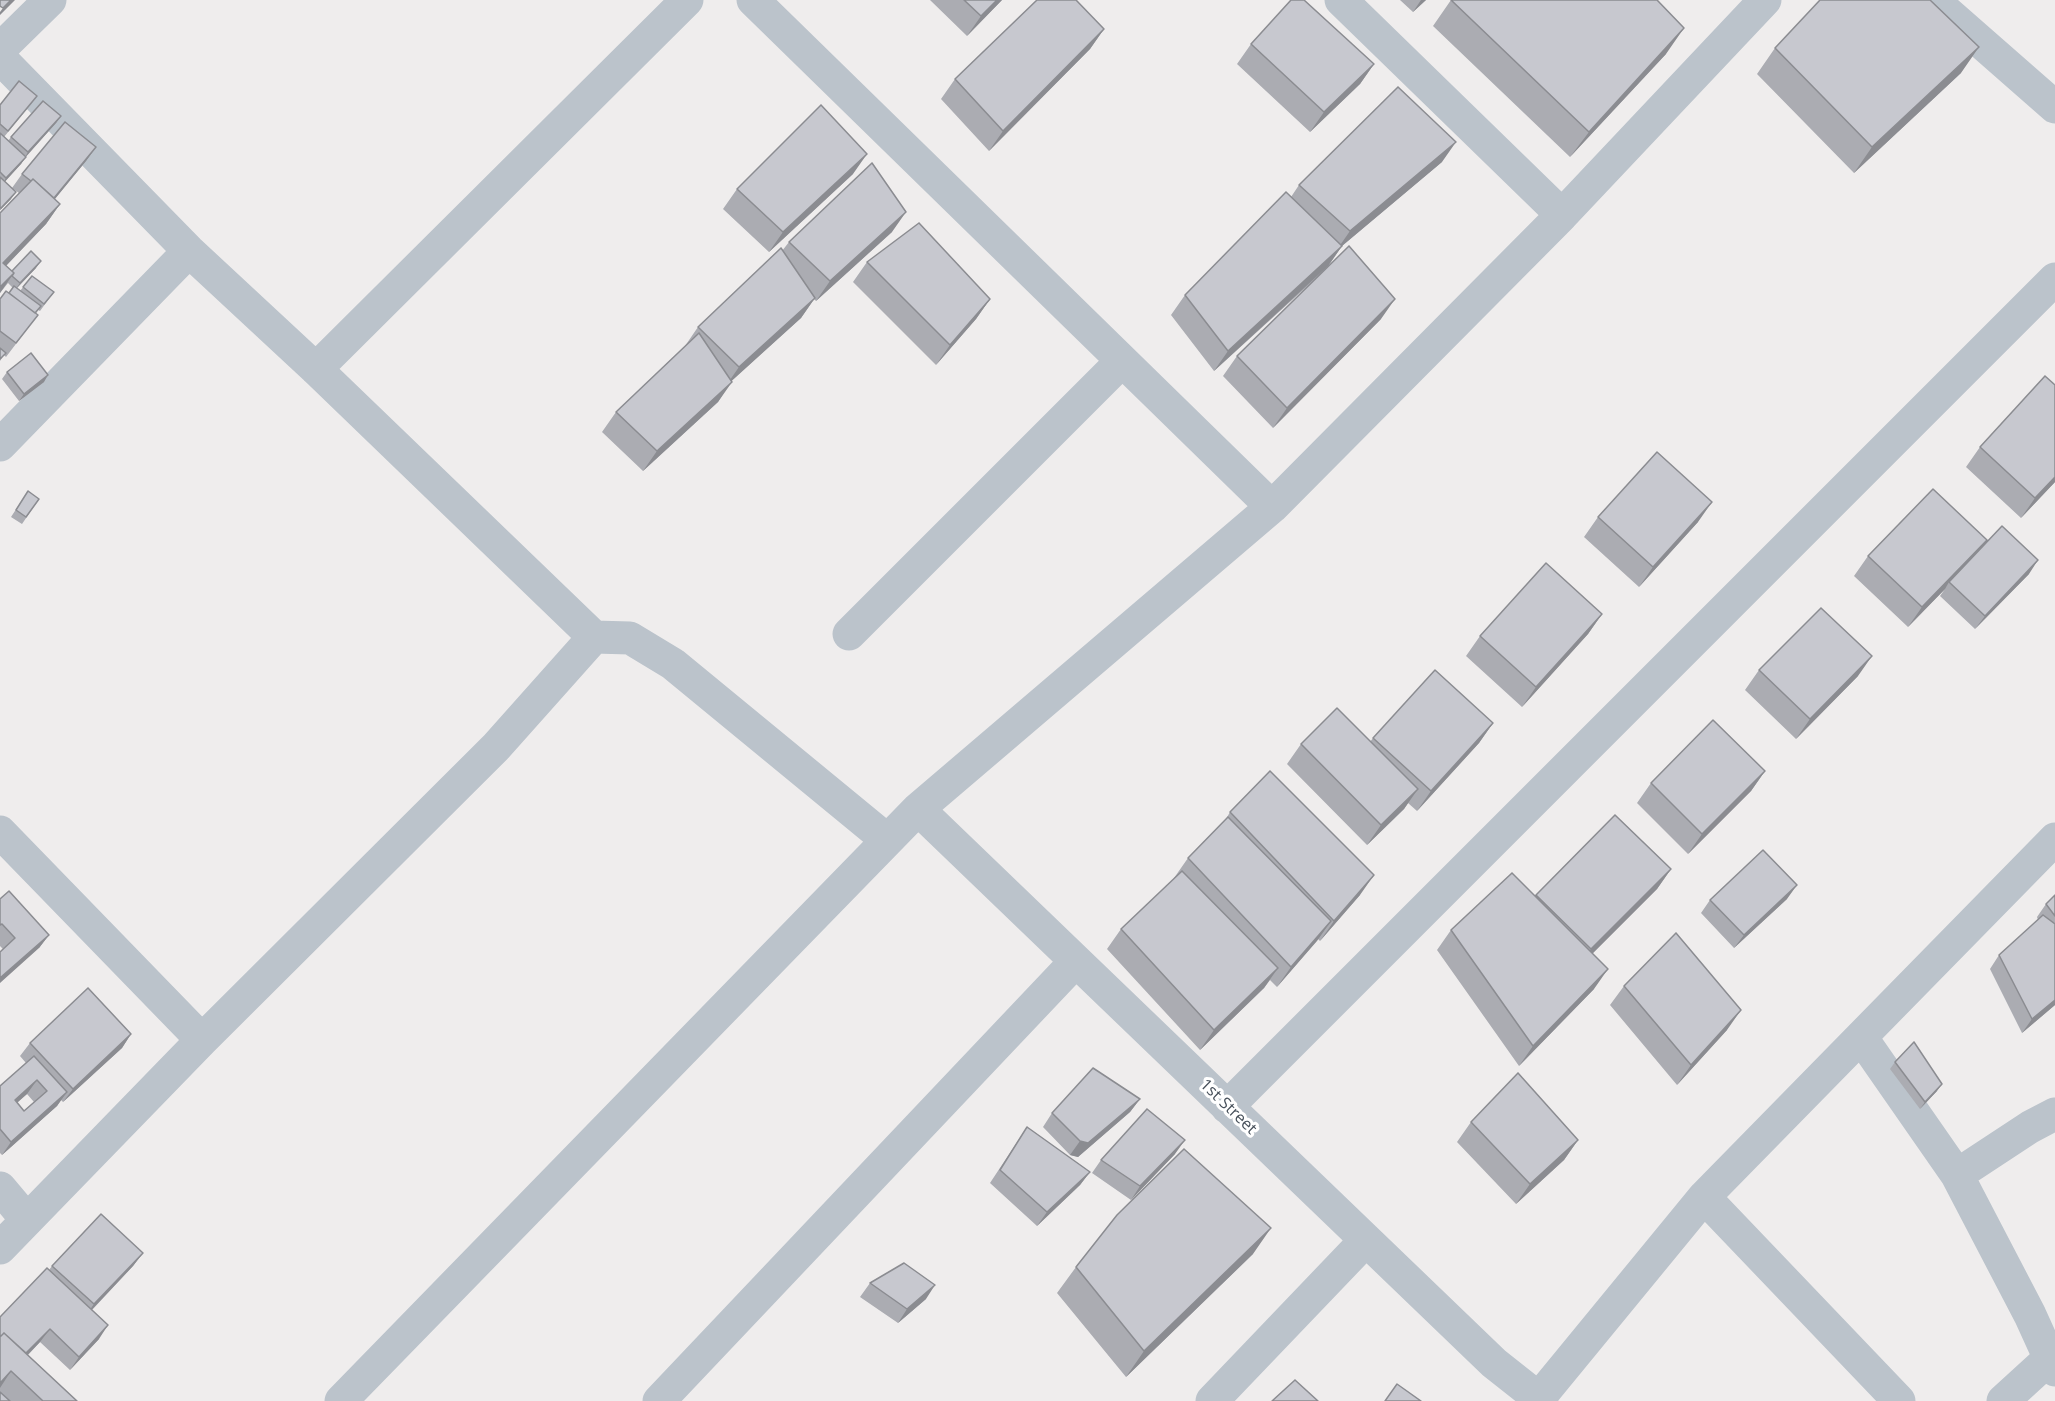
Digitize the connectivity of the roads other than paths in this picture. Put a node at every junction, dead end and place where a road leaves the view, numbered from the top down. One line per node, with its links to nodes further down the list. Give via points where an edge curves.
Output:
1 (50, 0): 7 (street)
2 (687, 0): 14 (street)
3 (753, 0): 13 (street)
4 (1341, 0): 10 (street)
5 (1765, 0): 10 (street)
6 (1933, 0): 9 (street)
7 (0, 49)
8 (0, 57): 11 (street)
9 (2055, 107)
10 (1562, 215): 16 (street)
11 (189, 251): 14 (street); 15 (street)
12 (2055, 279): 26 (street)
13 (1122, 361): 16 (street); 17 (street)
14 (316, 369): 18 (street)
15 (0, 445)
16 (1272, 507): 19 (street)
17 (849, 634)
18 (594, 637): 22 (street, via 630,638 673,664); 25 (street, via 496,747)
19 (918, 809): 22 (street); 23 (street, 1st Street)
20 (0, 832): 25 (street)
21 (2055, 838): 24 (street)
22 (887, 840): 37 (street)
23 (1076, 961): 26 (street, 1st Street); 38 (street)
24 (1861, 1036): 28 (street); 30 (street)
25 (202, 1040): 31 (street)
26 (1227, 1107): 32 (street, 1st Street)
27 (2055, 1114): 28 (street)
28 (1958, 1175): 34 (street)
29 (0, 1188): 31 (street)
30 (1704, 1197): 36 (street); 40 (street)
31 (27, 1220): 33 (street)
32 (1366, 1240): 36 (street, 1st Street, via 1494,1363); 39 (street)
33 (0, 1248)
34 (2042, 1309): 35 (street)
35 (2052, 1364): 41 (street)
36 (1540, 1400)
37 (340, 1401)
38 (659, 1401)
39 (1212, 1401)
40 (1899, 1401)
41 (2003, 1401)

